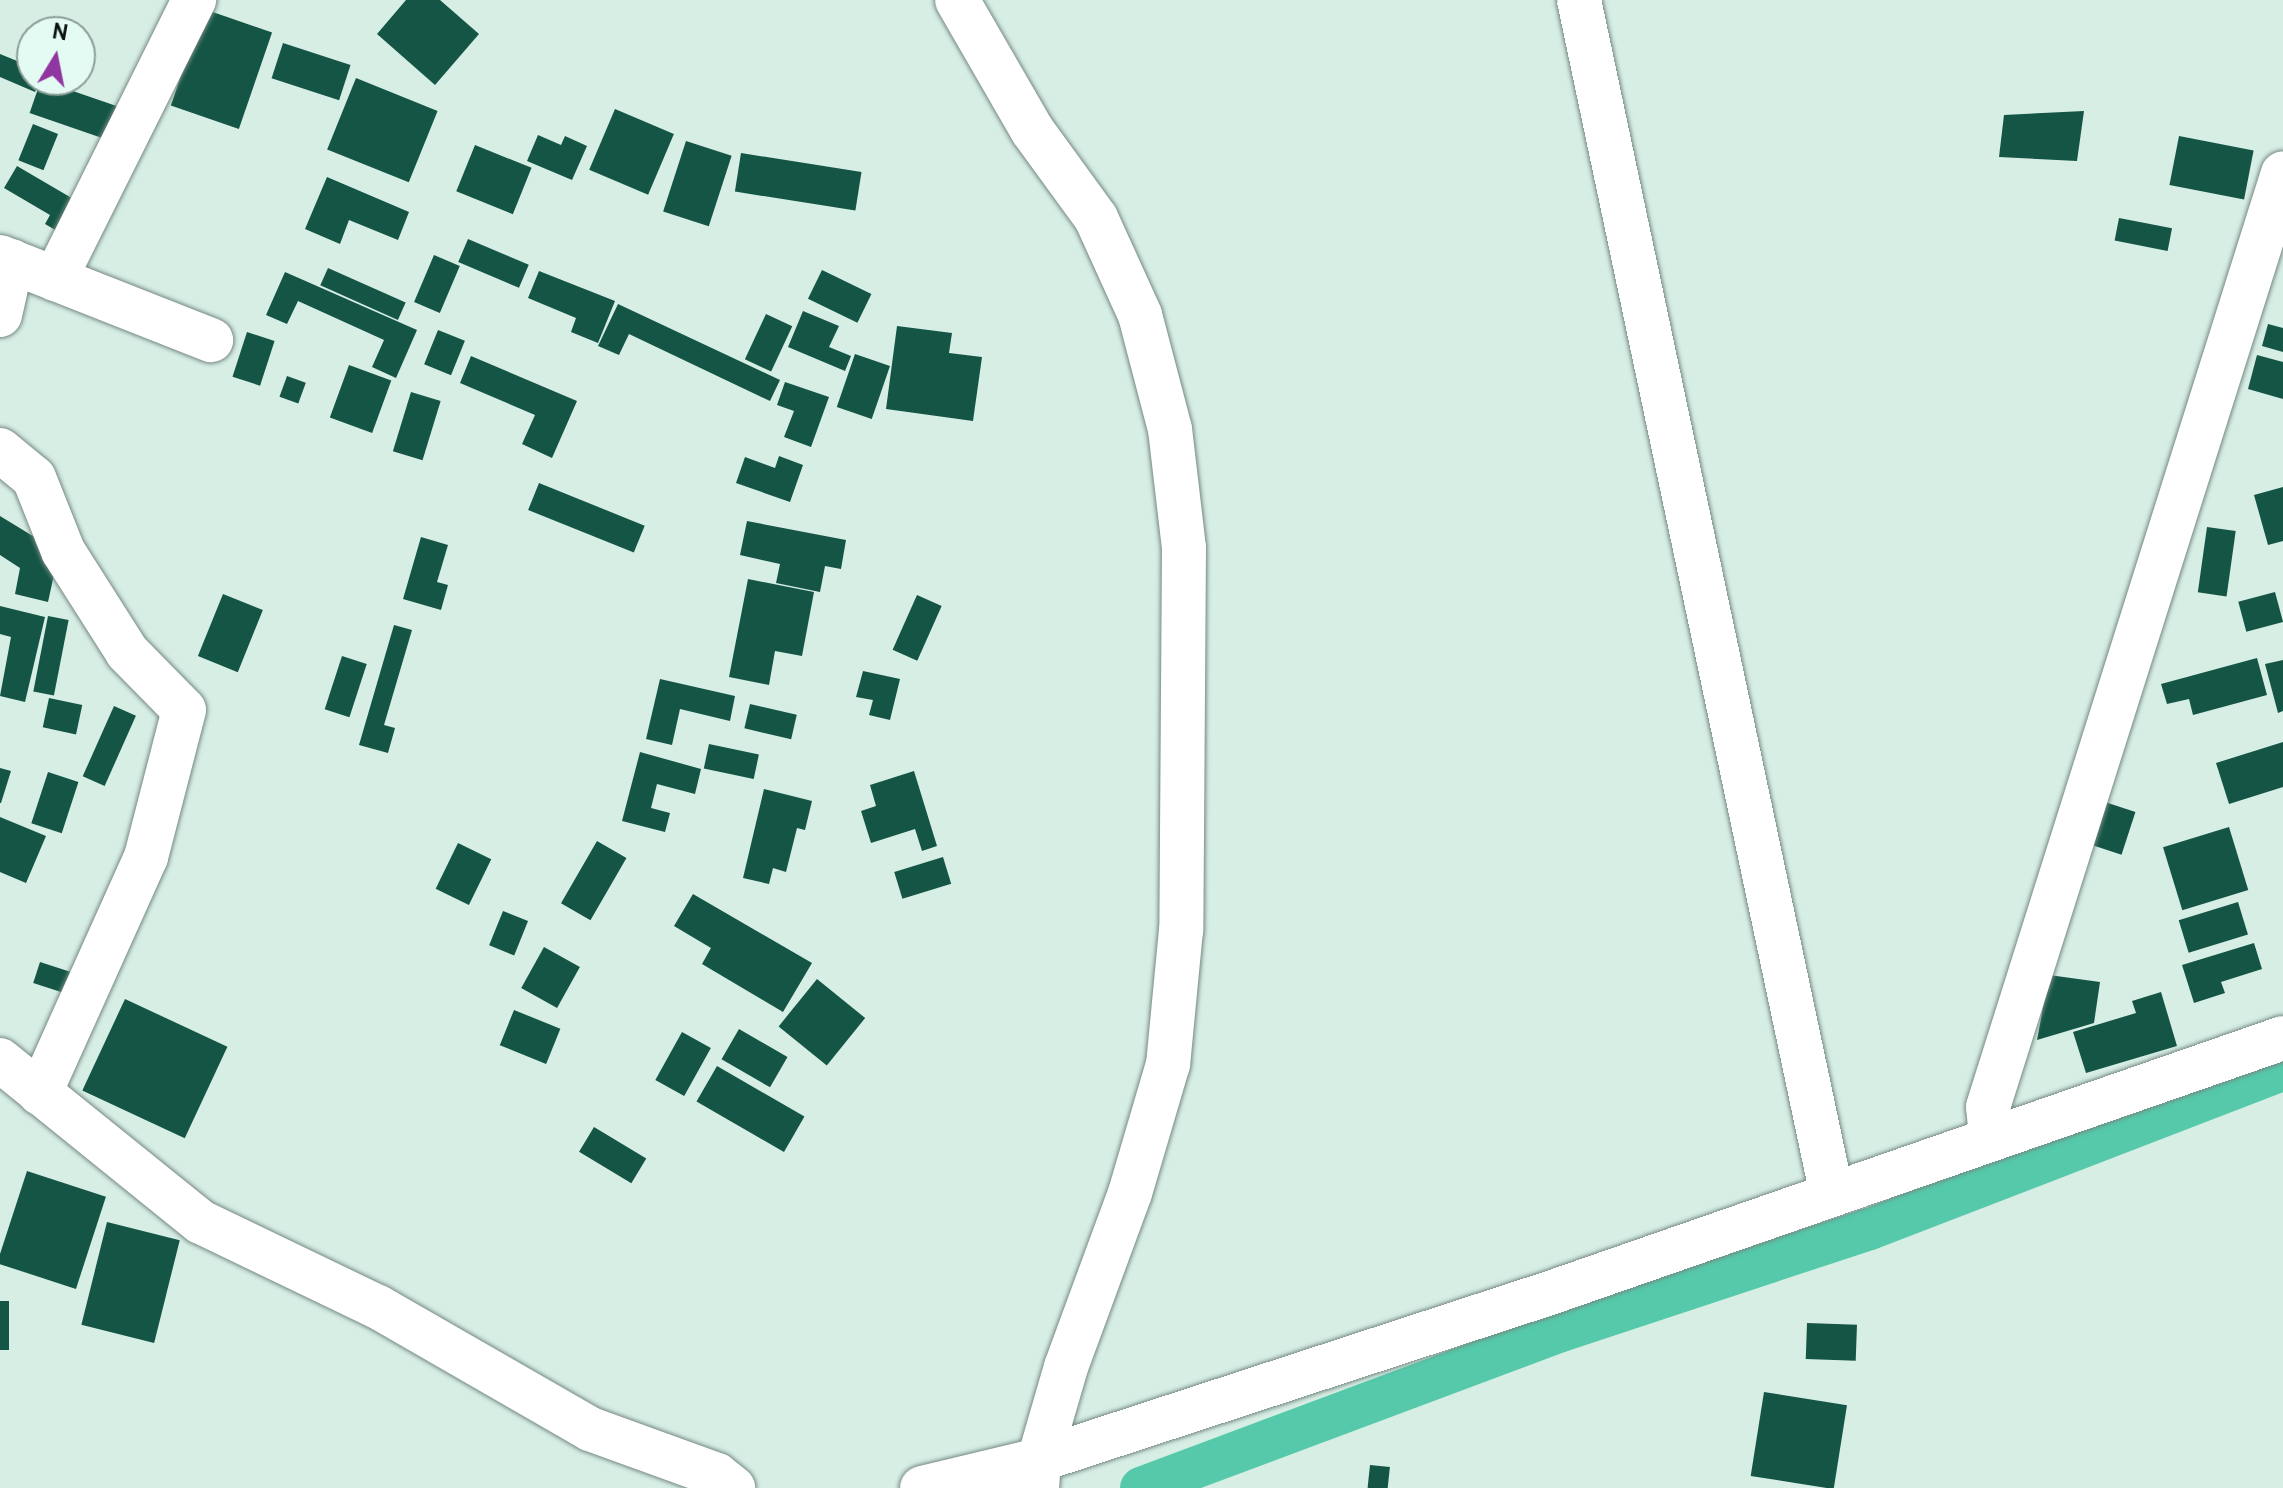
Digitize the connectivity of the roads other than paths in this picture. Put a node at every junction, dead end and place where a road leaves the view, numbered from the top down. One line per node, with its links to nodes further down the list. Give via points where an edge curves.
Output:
1 (194, 0): 7 (street)
2 (957, 0): 16 (street, via 1032,130 1096,218 1140,315 1170,429 1184,548 1181,930 1168,1064)
3 (1579, 0): 15 (street)
4 (2283, 173): 5 (street)
5 (2276, 215): 14 (street, via 1988,1107)
6 (6, 259): 7 (street); 8 (street)
7 (55, 279): 9 (street)
8 (0, 315)
9 (211, 340)
10 (0, 450): 13 (street, via 34,478 63,551 127,652 184,710 146,857)
11 (2283, 1038): 14 (street)
12 (0, 1060): 13 (street)
13 (40, 1093): 17 (street, via 201,1222 378,1307 590,1429 717,1475)
14 (1991, 1139): 15 (street)
15 (1832, 1195): 16 (street)
16 (1038, 1474): 18 (street)
17 (733, 1488)
18 (922, 1488)

